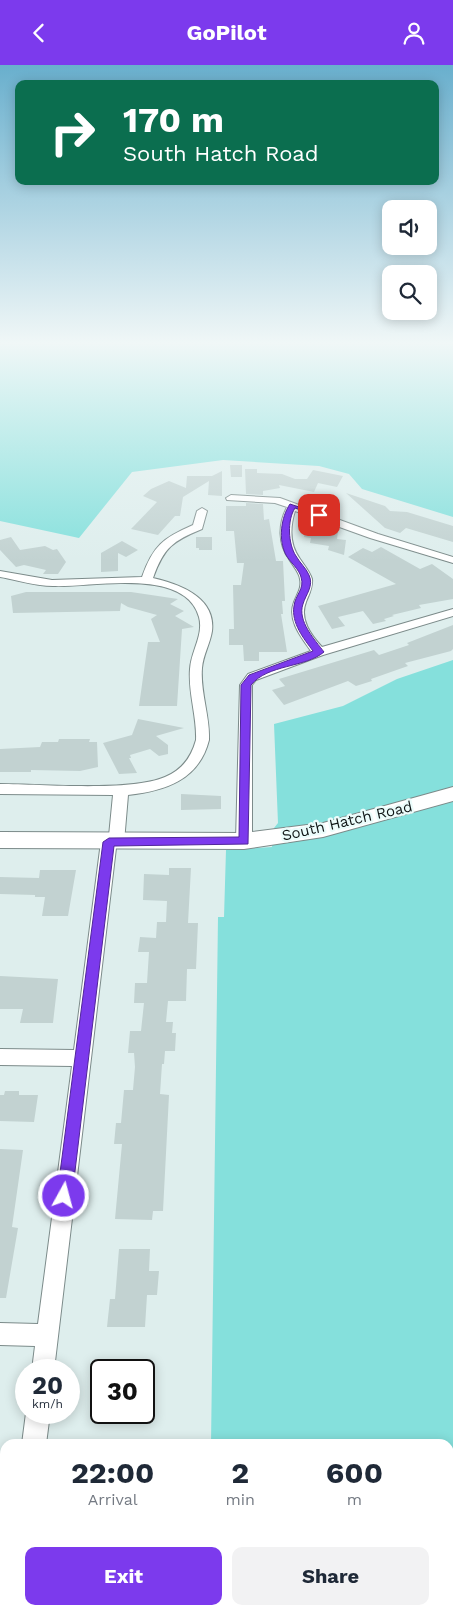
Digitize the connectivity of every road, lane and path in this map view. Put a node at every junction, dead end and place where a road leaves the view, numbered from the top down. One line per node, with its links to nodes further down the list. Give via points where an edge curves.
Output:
1 (231, 499): 2 (street, via 276,500)
2 (293, 505): 4 (street, via 374,536); 8 (street, via 287,515 286,544 305,575 305,593 298,605 299,616 305,635)
3 (202, 511): 6 (street, via 198,527 160,548)
4 (453, 560)
5 (0, 574): 6 (street, via 51,583)
6 (147, 579): 10 (street, via 186,593 200,605 206,620 196,677 205,737 201,751 183,774 150,787)
7 (453, 611): 8 (street)
8 (319, 652): 13 (street, via 258,674 246,685)
9 (0, 789): 10 (street)
10 (121, 790): 14 (street)
11 (453, 794): 13 (main road, South Hatch Road, via 323,829)
12 (0, 840): 14 (main road, South Hatch Road)
13 (244, 841): 14 (main road, South Hatch Road)
14 (112, 842): 16 (street)
15 (0, 1057): 16 (street)
16 (82, 1057): 18 (street)
17 (0, 1334): 18 (street)
18 (47, 1335): 19 (street)
19 (44, 1359)
20 (37, 1424): 21 (street)
21 (35, 1439)

